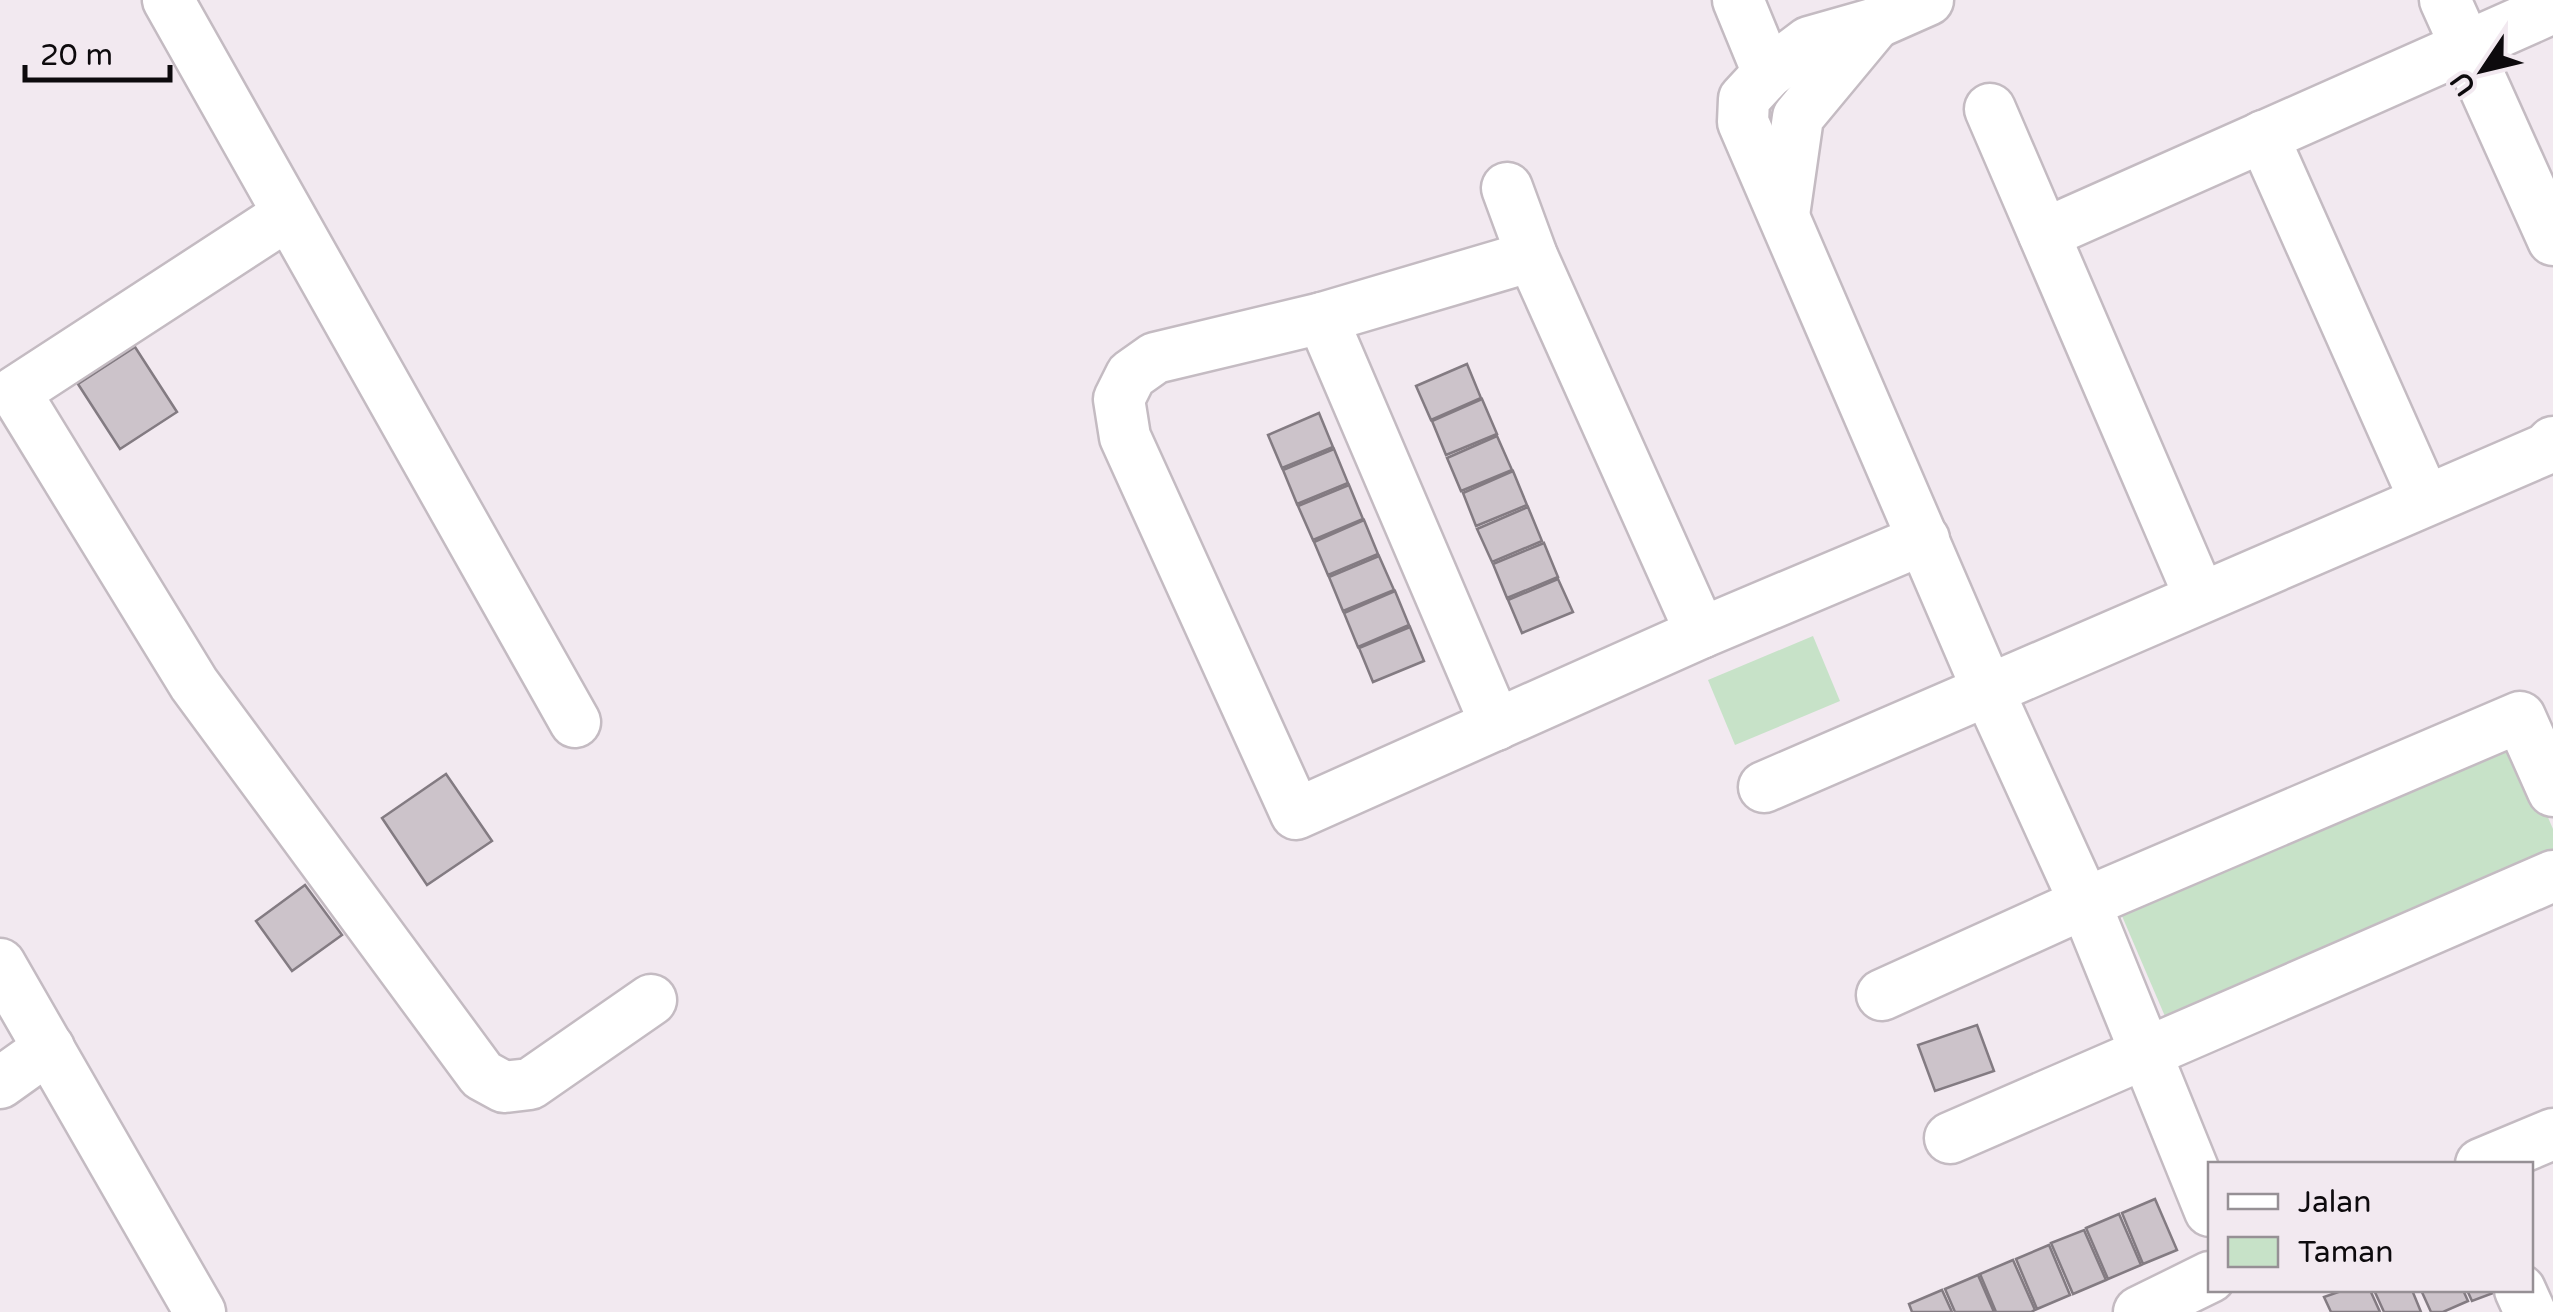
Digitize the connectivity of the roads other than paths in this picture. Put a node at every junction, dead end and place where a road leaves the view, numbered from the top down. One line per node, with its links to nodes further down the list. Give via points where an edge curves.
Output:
1 (168, 0): 11 (street)
2 (1738, 0): 7 (street)
3 (1928, 0): 6 (street)
4 (2553, 8): 5 (street)
5 (2455, 22): 9 (street); 14 (street)
6 (1876, 23): 7 (street, via 1810,42); 12 (street, via 1798,117)
7 (1768, 73): 12 (street, via 1744,98 1743,122)
8 (1990, 109): 13 (street)
9 (2263, 136): 13 (street); 19 (street)
10 (1507, 188): 15 (street)
11 (287, 215): 17 (street); 24 (street)
12 (1784, 215): 20 (street)
13 (2044, 234): 21 (street)
14 (2553, 240)
15 (1532, 256): 16 (street); 22 (street)
16 (1322, 318): 25 (street); 25 (street, via 1155,358 1131,375 1119,399 1124,438 1296,814)
17 (7, 397): 32 (street, via 194,684 482,1075 504,1087 530,1084)
18 (2553, 442): 19 (street)
19 (2425, 500): 21 (street)
20 (1924, 539): 22 (street); 23 (street)
21 (2200, 597): 23 (street)
22 (1701, 633): 25 (street)
23 (1987, 688): 26 (street); 29 (street)
24 (575, 722)
25 (1496, 725)
26 (1764, 787)
27 (2553, 791): 29 (street, via 2520,716)
28 (2553, 876): 34 (street)
29 (2085, 903): 31 (street); 34 (street)
30 (0, 964): 33 (street)
31 (1882, 995)
32 (652, 1000)
33 (49, 1048): 35 (street); 41 (street)
34 (2144, 1054): 37 (street); 39 (street)
35 (0, 1083)
36 (2553, 1134): 38 (street)
37 (1950, 1138)
38 (2487, 1162)
39 (2208, 1206)
40 (2208, 1278): 42 (street)
41 (200, 1312)
42 (2139, 1312)

